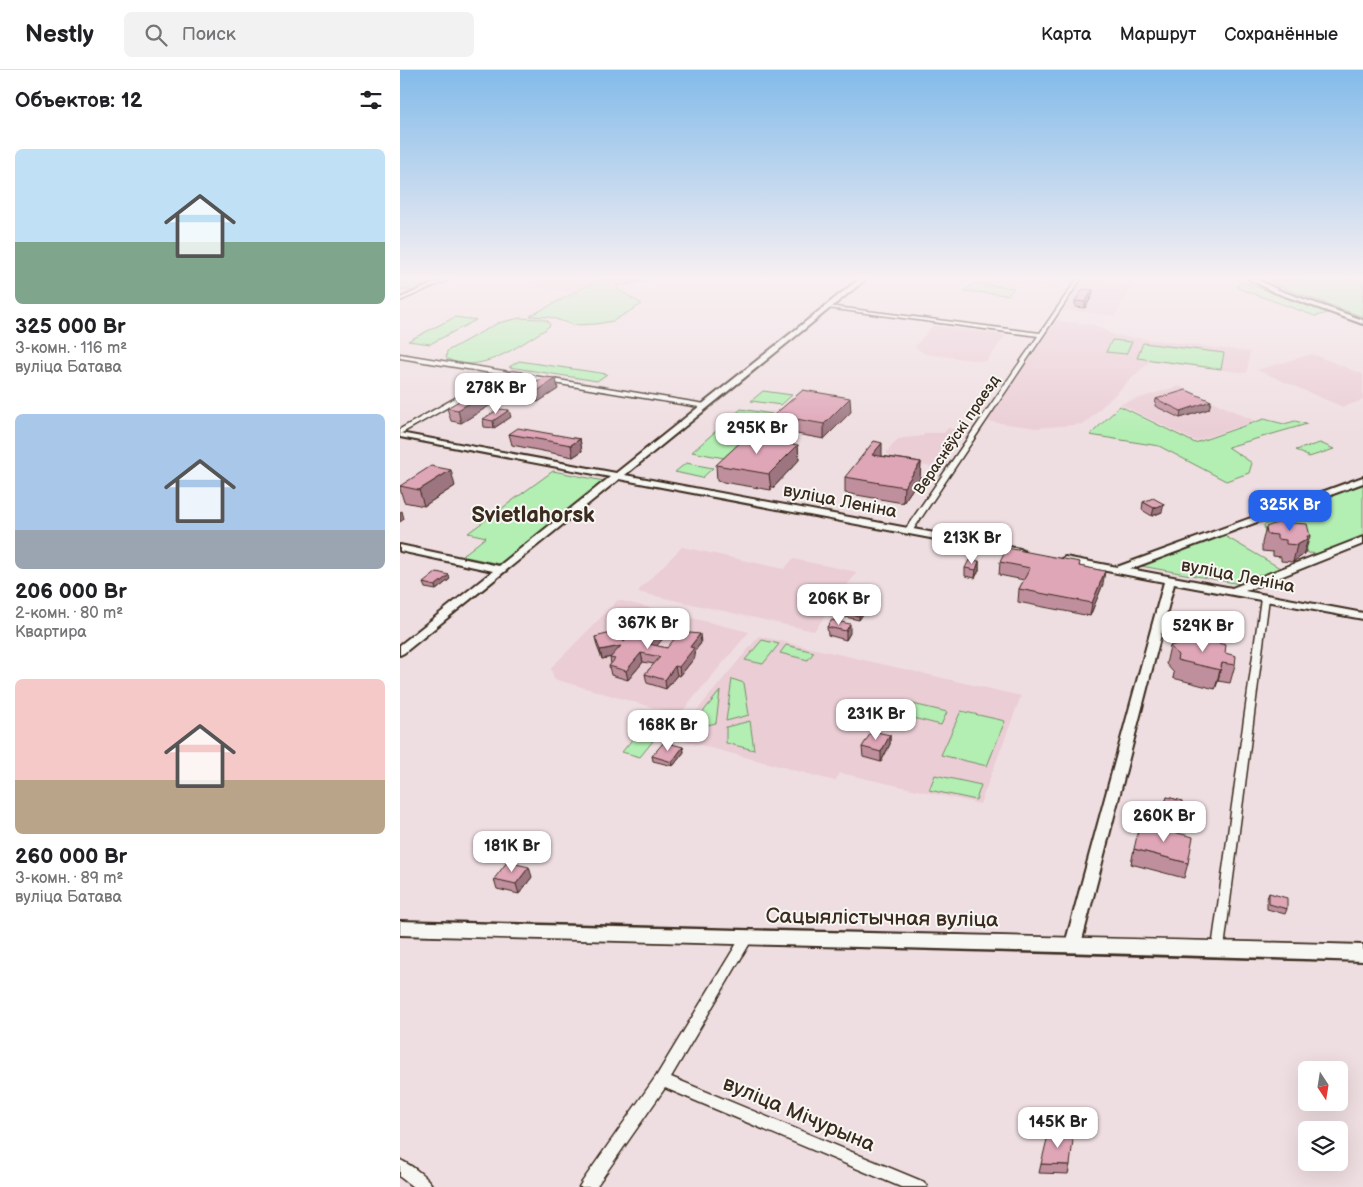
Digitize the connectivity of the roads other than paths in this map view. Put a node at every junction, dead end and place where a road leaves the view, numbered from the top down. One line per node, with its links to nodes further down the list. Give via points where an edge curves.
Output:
1 (798, 331): 7 (street)
2 (1012, 331): 4 (street)
3 (1044, 331): 4 (street, Вераснёўскі праезд)
4 (1041, 335): 11 (street, Вераснёўскі праезд)
5 (401, 357): 6 (street)
6 (504, 373): 7 (street); 8 (street)
7 (705, 406): 9 (street)
8 (400, 434): 9 (street, вуліца Леніна)
9 (619, 475): 11 (street, вуліца Леніна); 16 (street)
10 (1363, 480): 17 (street)
11 (908, 531): 14 (street, вуліца Леніна)
12 (1363, 540): 19 (street)
13 (400, 548): 16 (street)
14 (1030, 554)
15 (1059, 559): 17 (street, вуліца Леніна)
16 (501, 570): 22 (street)
17 (1117, 570): 18 (street, вуліца Леніна)
18 (1170, 580): 19 (street, вуліца Леніна); 25 (street)
19 (1233, 592): 20 (street, вуліца Леніна)
20 (1265, 598): 21 (street, вуліца Леніна); 26 (street)
21 (1363, 616)
22 (400, 651)
23 (400, 928): 24 (main road, Сацыялістычная вуліца)
24 (746, 939): 25 (main road, Сацыялістычная вуліца); 28 (street)
25 (1073, 944): 26 (main road, Сацыялістычная вуліца)
26 (1218, 948): 27 (main road, Сацыялістычная вуліца)
27 (1363, 953)
28 (662, 1080): 31 (street); 32 (street, вуліца Мічурына)
29 (400, 1168): 30 (street)
30 (425, 1187)
31 (586, 1187)
32 (920, 1187)

